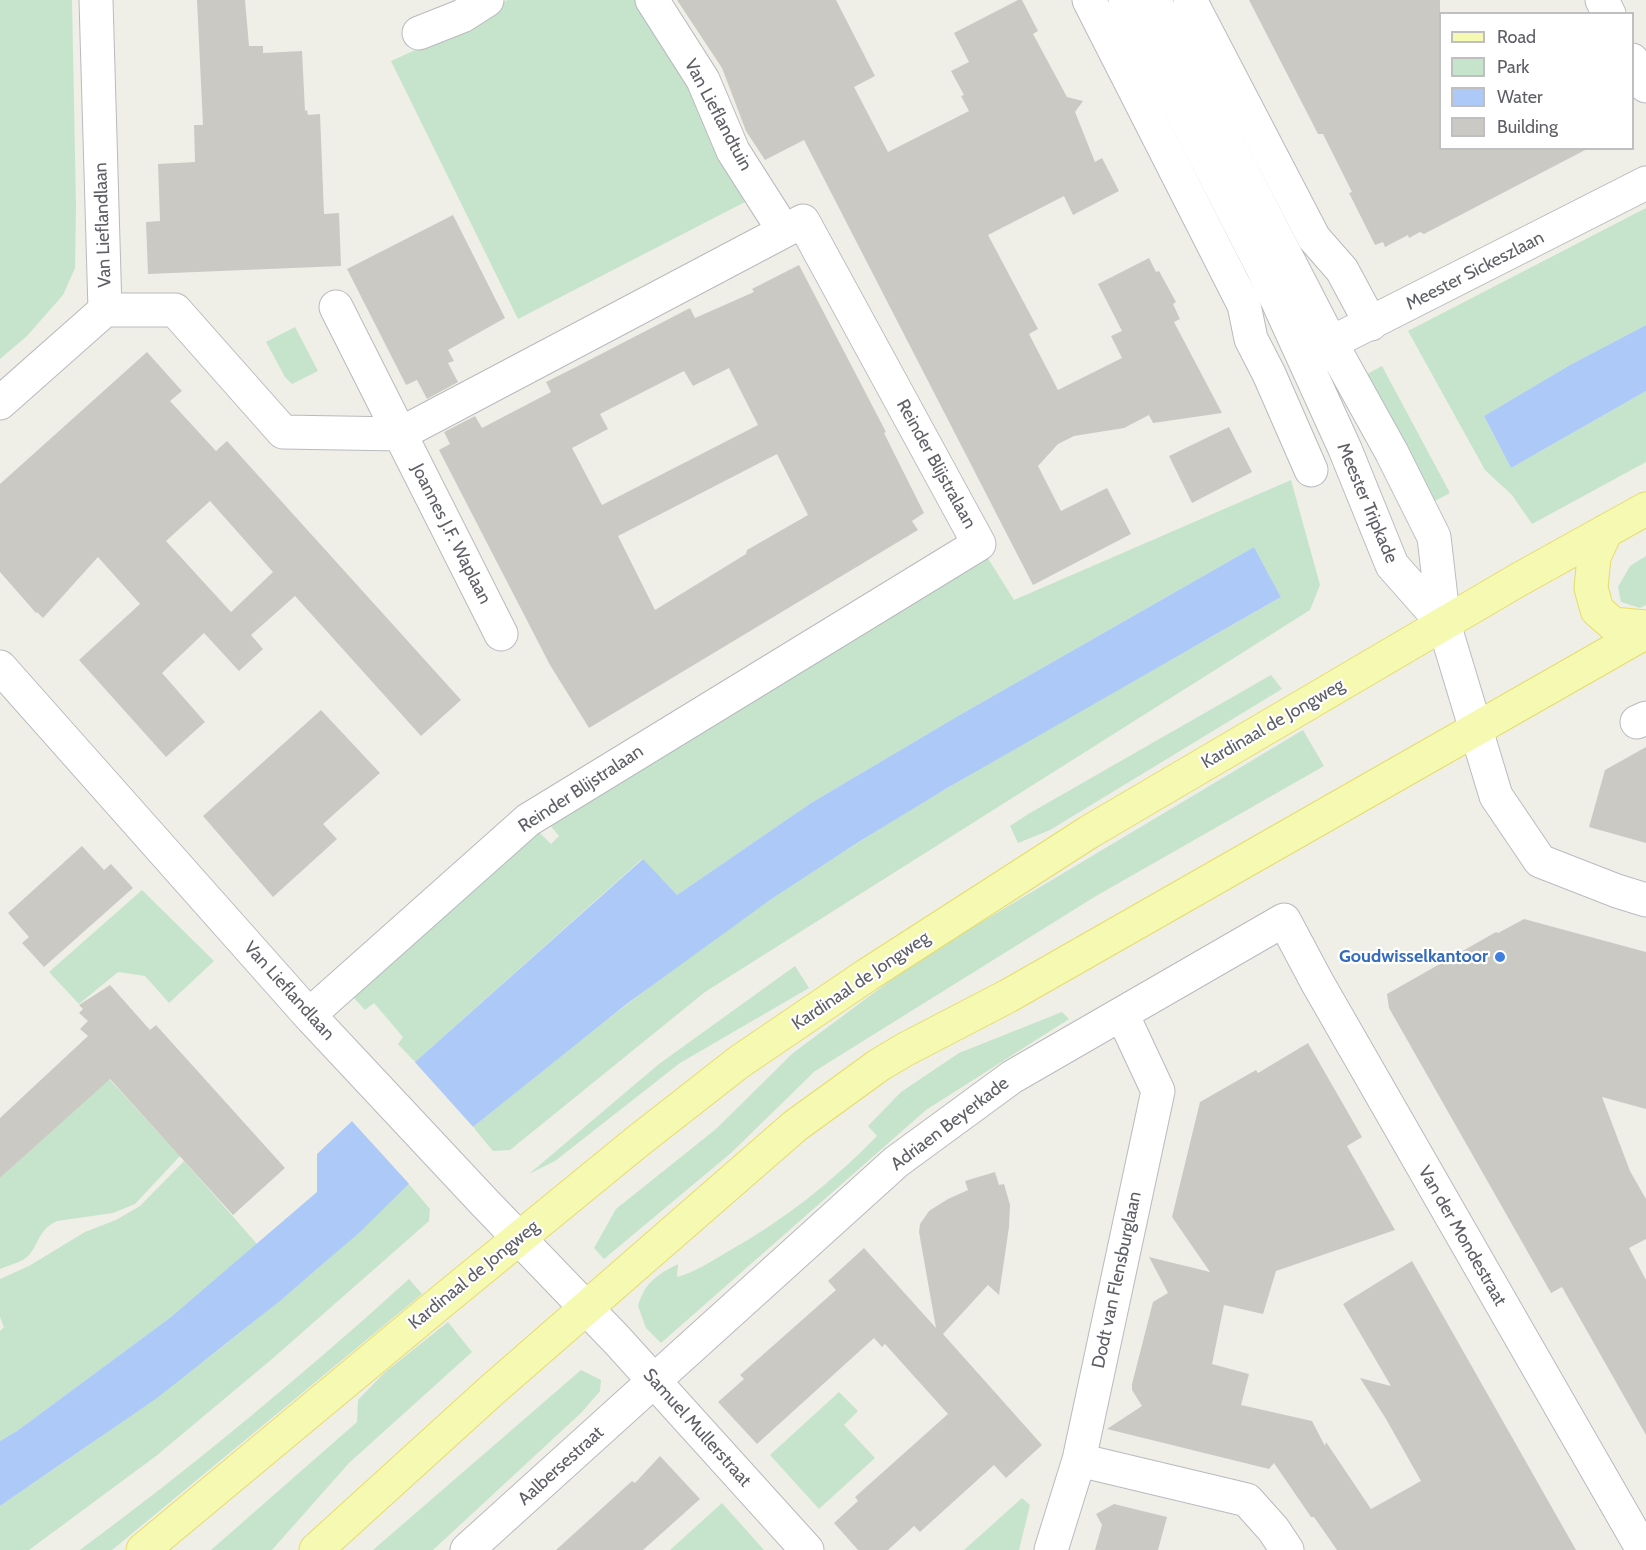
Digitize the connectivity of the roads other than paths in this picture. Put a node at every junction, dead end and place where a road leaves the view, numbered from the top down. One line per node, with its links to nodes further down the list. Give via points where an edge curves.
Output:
1 (96, 0): 17 (street, Van Lieflandlaan)
2 (487, 0): 8 (street, via 462,16)
3 (652, 0): 12 (street, Van Lieflandtuin, via 703,80 733,150)
4 (1089, 0): 14 (street)
5 (1125, 0): 15 (street, Meester Tripkade, via 1257,256)
6 (1154, 0): 15 (street, Meester Tripkade)
7 (1190, 0): 13 (street)
8 (419, 33)
9 (1634, 64): 10 (street)
10 (1646, 86)
11 (1646, 183): 18 (street, Meester Sickeszlaan)
12 (784, 231): 21 (street, Reinder Blijstralaan); 34 (street, Reinder Blijstralaan, via 802,221 979,544 528,820)
13 (1314, 238): 15 (street); 18 (street, via 1342,270)
14 (1239, 295): 15 (street); 22 (street, via 1251,339)
15 (1292, 297): 19 (street, Meester Tripkade)
16 (336, 307): 21 (street, Joannes J.F. Waplaan)
17 (105, 310): 20 (street, Van Lieflandlaan); 21 (street, via 175,310 284,432)
18 (1371, 324): 19 (street, Meester Sickeszlaan)
19 (1317, 350): 25 (street, Meester Tripkade, via 1345,449 1392,565); 25 (street, Meester Tripkade, via 1392,453 1434,537)
20 (0, 403)
21 (400, 434): 28 (street, Joannes J.F. Waplaan)
22 (1311, 470)
23 (1646, 509): 24 (main road, Kardinaal de Jongweg)
24 (1606, 531): 25 (main road, Kardinaal de Jongweg); 26 (main road, via 1594,557 1591,588 1596,609 1613,624)
25 (1444, 624): 30 (street); 35 (main road, Kardinaal de Jongweg, via 1089,832 867,975 739,1062)
26 (1646, 627)
27 (1646, 632): 30 (main road)
28 (501, 634)
29 (0, 667): 34 (street, Van Lieflandlaan)
30 (1475, 730): 31 (street, via 1496,796 1540,861); 36 (main road, via 1008,996 879,1065 795,1126)
31 (1646, 900)
32 (1284, 920): 33 (street, Adriaen Beyerkade); 45 (street, Van der Mondestraat)
33 (1122, 1014): 37 (street, Adriaen Beyerkade, via 1012,1077 896,1162); 38 (street, Dodt van Flensburglaan, via 1158,1091)
34 (309, 1015): 35 (street, Van Lieflandlaan)
35 (519, 1239): 36 (street, Van Lieflandlaan); 39 (main road, Kardinaal de Jongweg)
36 (586, 1307): 37 (street, Samuel Mullerstraat); 40 (main road)
37 (654, 1380): 41 (street, Aalbersestraat); 42 (street, Samuel Mullerstraat)
38 (1079, 1460): 43 (street, Dodt van Flensburglaan); 44 (street, via 1247,1500)
39 (143, 1550)
40 (316, 1550)
41 (467, 1550)
42 (807, 1550)
43 (1051, 1550)
44 (1287, 1550)
45 (1643, 1550)

